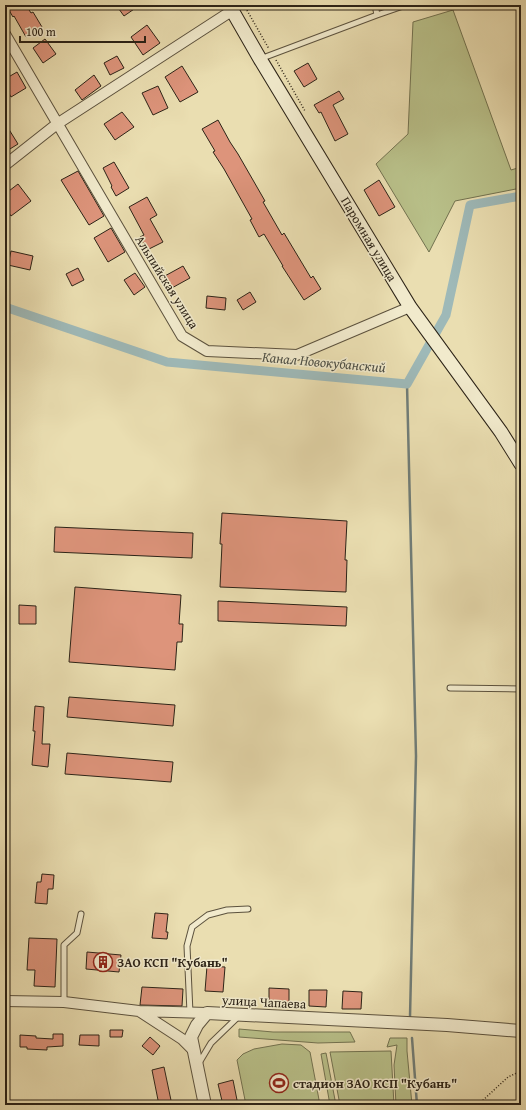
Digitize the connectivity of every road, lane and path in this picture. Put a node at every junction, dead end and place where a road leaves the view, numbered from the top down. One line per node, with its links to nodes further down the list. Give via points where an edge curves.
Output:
1 (375, 5): 4 (lane)
2 (406, 5): 4 (lane)
3 (235, 7): 6 (path); 7 (main road, Паромная улица); 8 (street)
4 (377, 15): 6 (lane)
5 (5, 34): 8 (street, Альпийская улица)
6 (272, 54): 7 (lane)
7 (260, 59): 10 (main road, Паромная улица)
8 (57, 124): 9 (street); 10 (street, Альпийская улица, via 182,336 207,351 297,355)
9 (5, 165)
10 (413, 311): 11 (main road, Паромная улица, via 501,432)
11 (521, 464)
12 (450, 688): 13 (lane)
13 (521, 689)
14 (248, 909): 19 (lane, via 227,910 208,915 192,927 186,946)
15 (81, 914): 17 (lane, via 77,933 64,945)
16 (5, 1001): 17 (street, улица Чапаева)
17 (64, 1002): 18 (street, улица Чапаева)
18 (140, 1011): 19 (street, улица Чапаева); 23 (street)
19 (190, 1013): 20 (street, улица Чапаева)
20 (207, 1013): 21 (street, улица Чапаева); 23 (street, via 191,1036)
21 (240, 1015): 22 (street, улица Чапаева); 24 (lane, via 211,1043)
22 (521, 1031)
23 (194, 1051): 24 (street)
24 (197, 1066): 26 (street)
25 (521, 1071): 27 (path, via 508,1077 481,1102)
26 (205, 1105)
27 (472, 1105)

